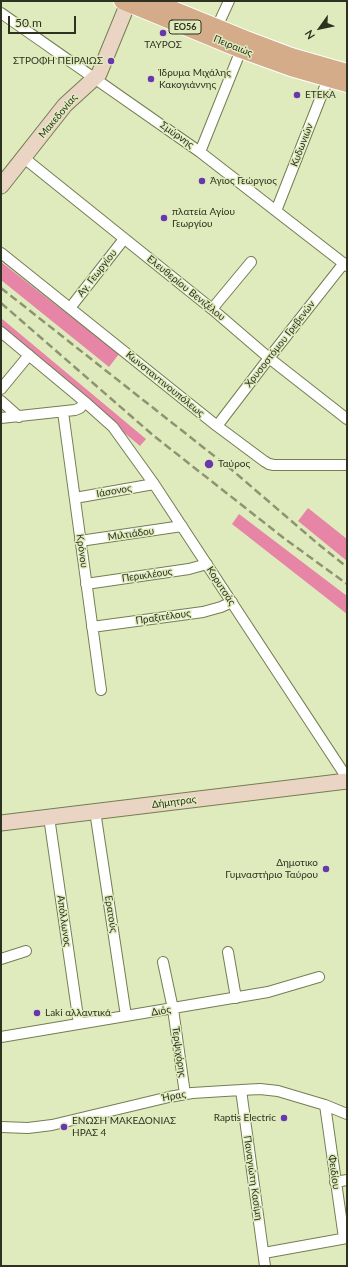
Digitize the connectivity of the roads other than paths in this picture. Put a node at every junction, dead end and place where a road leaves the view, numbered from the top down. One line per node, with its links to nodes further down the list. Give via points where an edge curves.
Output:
1 (229, 1): 5 (street)
2 (126, 2): 6 (main road, Πειραιώς / ΕΟ56); 8 (street, Μακεδονίας, via 104,64)
3 (158, 2): 5 (main road, Πειραιώς / ΕΟ56)
4 (1, 13): 8 (street, Σμύρνης)
5 (217, 27): 7 (main road, Πειραιώς / ΕΟ56, via 291,56)
6 (241, 50): 9 (main road, Πειραιώς / ΕΟ56); 11 (street)
7 (347, 72)
8 (95, 78): 11 (street, Σμύρνης); 12 (street, Μακεδονίας, via 65,105)
9 (328, 79): 10 (main road, Πειραιώς / ΕΟ56); 14 (street, Κυδωνιών)
10 (347, 84)
11 (200, 152): 14 (street, Σμύρνης)
12 (24, 158): 13 (street, Μακεδονίας); 15 (street, Ελευθερίου Βενιζέλου)
13 (1, 186)
14 (276, 211): 18 (street, Σμύρνης)
15 (124, 238): 19 (street, Αγ. Γεωργίου); 20 (street, Ελευθερίου Βενιζέλου)
16 (1, 253): 19 (street, Κωνσταντινουπόλεως)
17 (251, 262): 20 (street)
18 (346, 265): 23 (street, Χρυσοστόμου Γρεβενών)
19 (70, 308): 31 (street, Κωνσταντινουπόλεως)
20 (212, 309): 23 (street, Ελευθερίου Βενιζέλου)
21 (1, 332): 22 (street)
22 (29, 355): 24 (street); 26 (street)
23 (269, 358): 30 (street, Ελευθερίου Βενιζέλου); 31 (street, Χρυσοστόμου Γρεβενών)
24 (1, 389)
25 (1, 401): 28 (street)
26 (85, 402): 27 (street, via 80,408); 33 (street, Κορυτσάς, via 113,427)
27 (63, 412): 28 (street); 34 (street, Κρόνου)
28 (19, 417): 29 (street)
29 (1, 418)
30 (347, 419)
31 (217, 426): 32 (street, Κωνσταντινουπόλεως, via 269,464)
32 (347, 465)
33 (154, 484): 34 (street, Ιάσονος); 35 (street, Κορυτσάς)
34 (75, 498): 36 (street, Κρόνου)
35 (182, 526): 36 (street, Μιλτιάδου); 37 (street, Κορυτσάς)
36 (80, 541): 38 (street, Κρόνου)
37 (207, 564): 38 (street, Περικλέους); 39 (street, Κορυτσάς)
38 (86, 584): 40 (street, Κρόνου)
39 (232, 602): 40 (street, Πραξιτέλους, via 202,612); 42 (street, Κορυτσάς)
40 (92, 627): 41 (street, Κρόνου)
41 (101, 690)
42 (347, 778)
43 (347, 781): 44 (street, Δήμητρας)
44 (95, 811): 45 (street, Δήμητρας); 54 (street, Ερατούς)
45 (49, 817): 46 (street, Δήμητρας); 55 (street, Απόλλωνος)
46 (1, 823)
47 (26, 952): 49 (street)
48 (228, 952): 52 (street)
49 (1, 959)
50 (163, 962): 53 (street, Τερψιχόρης)
51 (319, 977): 52 (street, Διός, via 268,992)
52 (236, 998): 53 (street, Διός)
53 (173, 1009): 54 (street, Διός); 58 (street, Τερψιχόρης)
54 (126, 1016): 55 (street, Διός)
55 (79, 1024): 56 (street, Διός)
56 (1, 1037)
57 (241, 1090): 58 (street, Ήρας); 59 (street, Ήρας, via 278,1092); 65 (street, Παναγιώτη Κασίμη)
58 (186, 1094): 61 (street, Ήρας, via 52,1125 28,1128)
59 (325, 1105): 60 (street, Ήρας); 63 (street, Φειδίου)
60 (347, 1114)
61 (1, 1127)
62 (347, 1180): 63 (street)
63 (335, 1182): 64 (street, Φειδίου)
64 (345, 1238): 65 (street)
65 (264, 1253): 66 (street, Παναγιώτη Κασίμη)
66 (266, 1266)

